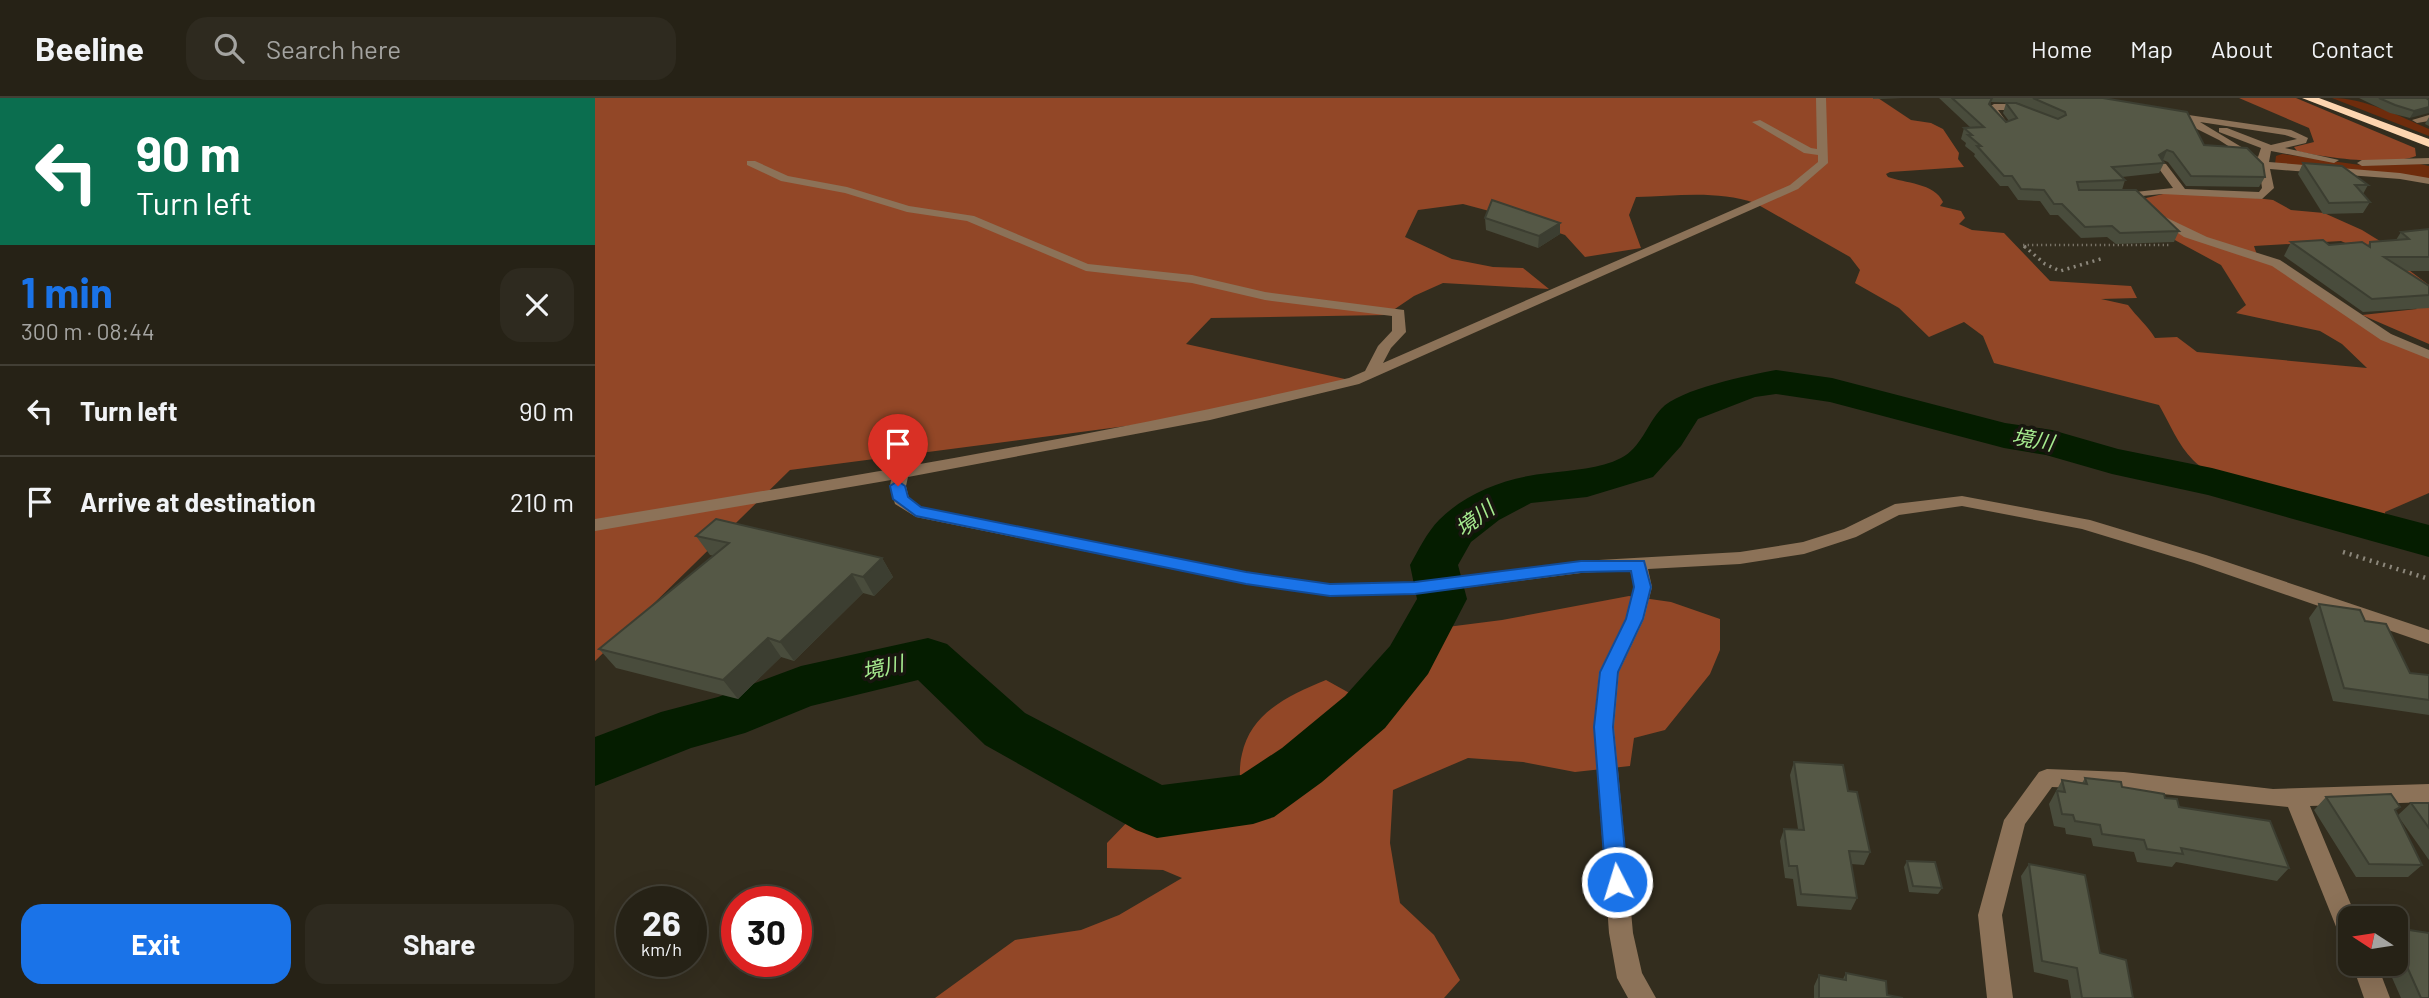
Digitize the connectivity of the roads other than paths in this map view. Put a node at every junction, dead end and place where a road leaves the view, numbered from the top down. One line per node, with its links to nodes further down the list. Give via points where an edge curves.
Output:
1 (1821, 98): 14 (street)
2 (2026, 98): 4 (street)
3 (2308, 98): 12 (highway)
4 (2016, 108): 6 (street); 11 (street, via 1994,107)
5 (2156, 113): 7 (street)
6 (2038, 116)
7 (2183, 117): 13 (street); 13 (street, via 2303,138); 17 (street)
8 (2429, 118): 9 (street)
9 (2417, 120)
10 (1757, 122): 14 (street, via 1808,151)
11 (2006, 128)
12 (2429, 143)
13 (2270, 148): 15 (street, via 2346,162); 17 (street)
14 (1824, 153): 24 (street, via 1823,163 1794,187)
15 (2429, 161)
16 (751, 163): 24 (street, via 785,179 847,190 907,209 970,218 1086,267 1192,279 1265,296 1399,313 1399,332 1385,346)
17 (2264, 165): 19 (street, via 2353,178 2400,176); 20 (street, via 2268,188 2262,196)
18 (2162, 166): 20 (street)
19 (2429, 181)
20 (2182, 192): 21 (street)
21 (2135, 194): 22 (street); 23 (street, via 2178,230 2276,263 2386,337)
22 (2105, 197)
23 (2429, 355)
24 (1371, 373): 25 (street, via 1210,415)
25 (901, 473): 26 (street); 27 (street, via 901,499 916,511 1246,578 1330,590 1415,588 1581,567)
26 (595, 525)
27 (1638, 565): 28 (street, via 1804,548 1850,533 1895,510 1962,501 2084,524); 33 (street, via 1643,587 1635,619 1609,672 1604,727 1622,933 1630,978)
28 (2429, 637)
29 (2429, 793): 30 (street)
30 (2295, 797): 31 (street); 34 (street, via 2046,778 2015,820 1990,915)
31 (2339, 906)
32 (2369, 976): 35 (street)
33 (1643, 998)
34 (2000, 998)
35 (2377, 998)

